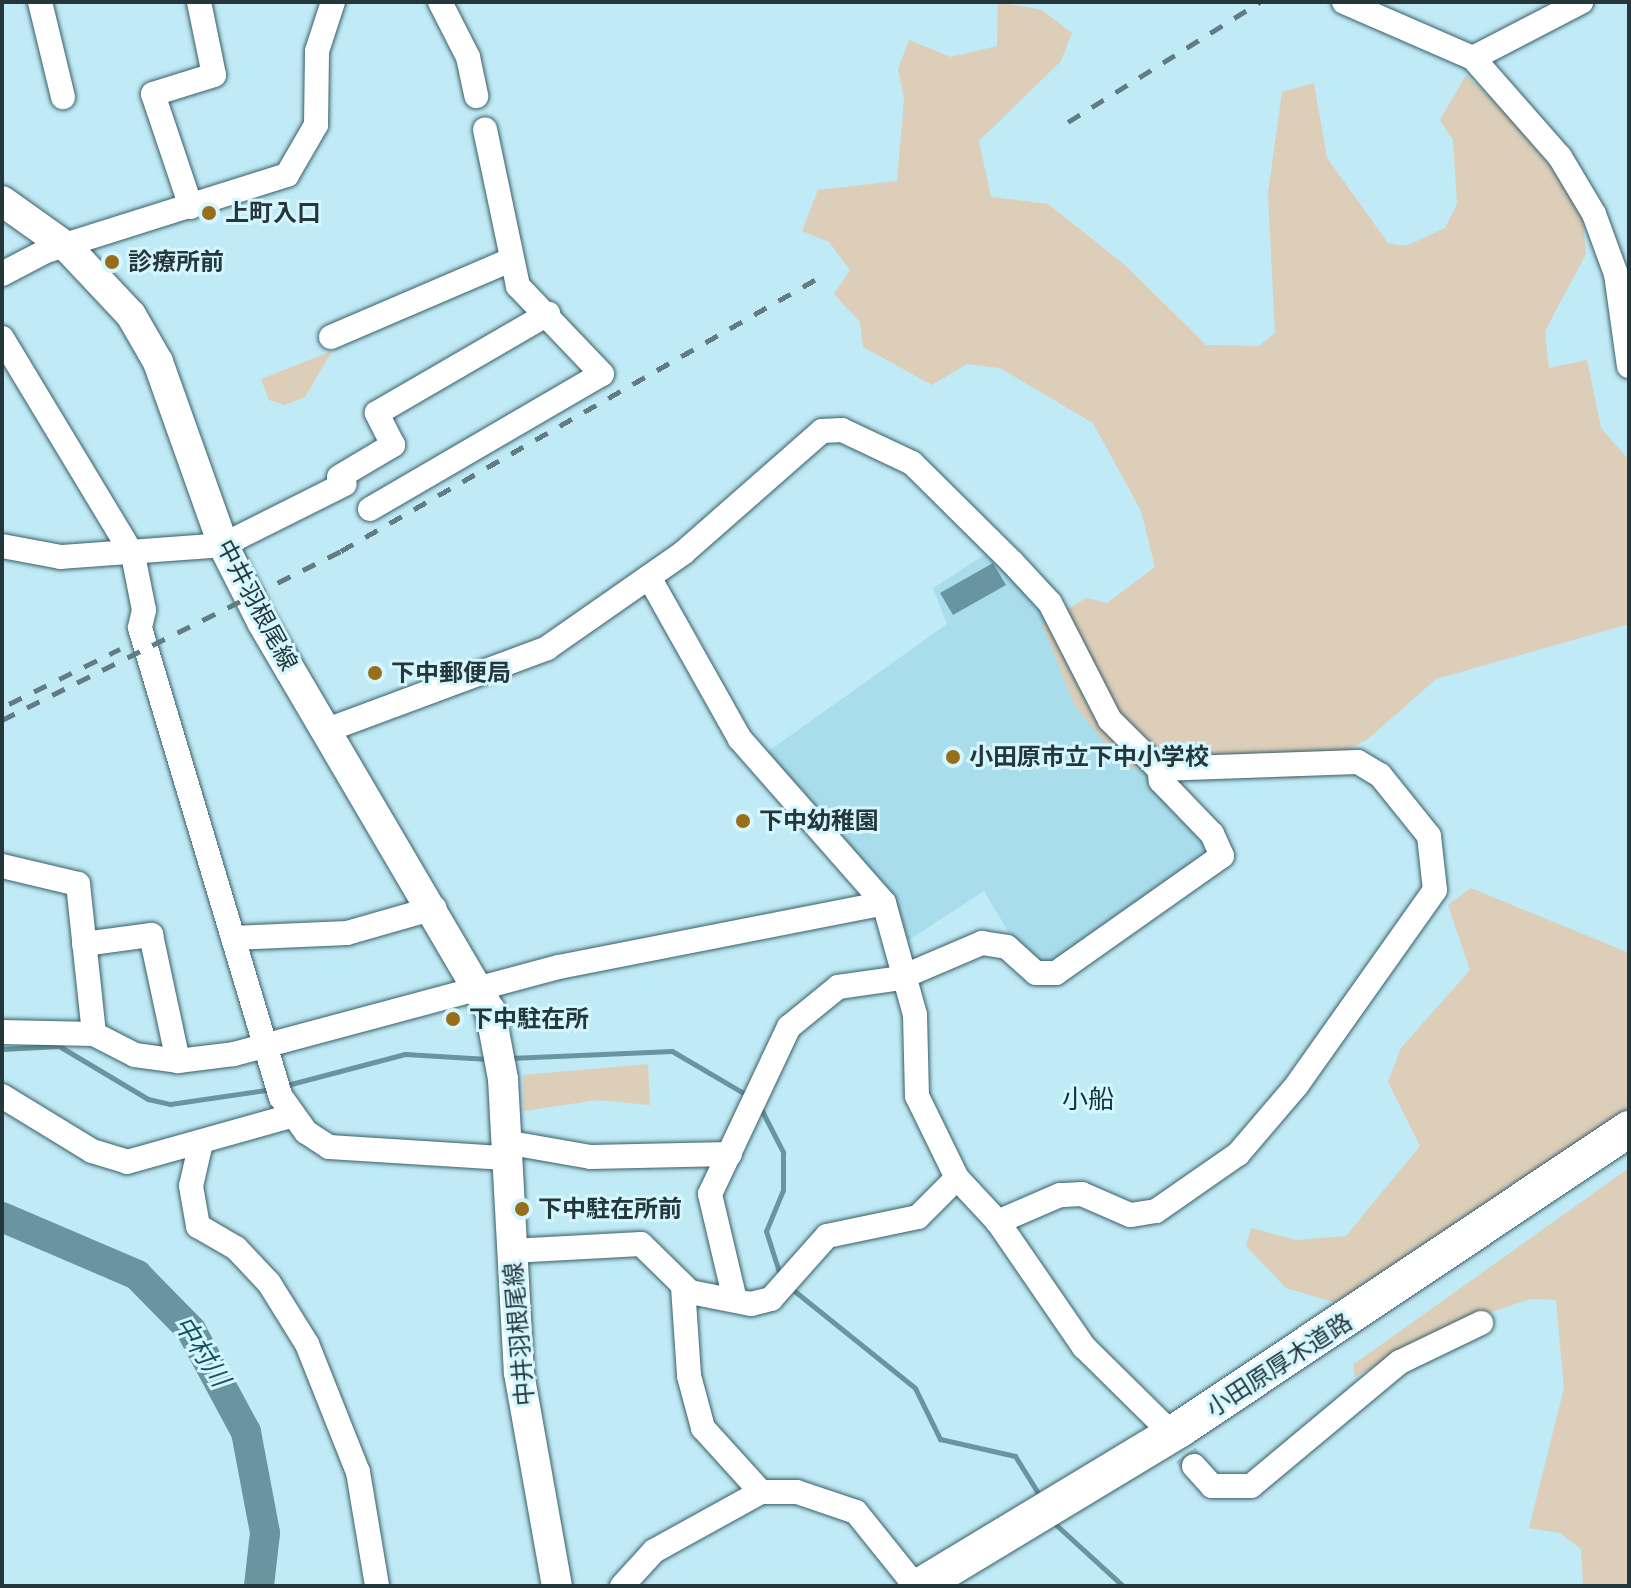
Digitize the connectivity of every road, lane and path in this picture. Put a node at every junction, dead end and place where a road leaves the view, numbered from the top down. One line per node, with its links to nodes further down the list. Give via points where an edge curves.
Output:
1 (40, 2): 9 (street)
2 (199, 2): 12 (street, via 214,75 153,94)
3 (333, 2): 12 (street, via 317,51 316,125 299,161 273,183)
4 (440, 2): 8 (street, via 468,57)
5 (1344, 2): 7 (street)
6 (1581, 2): 7 (street)
7 (1473, 58): 19 (street, via 1560,157 1589,204 1616,274)
8 (476, 96)
9 (63, 97)
10 (485, 129): 14 (street)
11 (2, 201): 13 (main road, 中井羽根尾線)
12 (191, 207): 13 (street)
13 (68, 248): 15 (street); 21 (main road, 中井羽根尾線, via 118,295 158,362)
14 (511, 260): 16 (street, via 518,286); 17 (street)
15 (2, 274)
16 (548, 314): 20 (street, via 602,374); 21 (street, via 377,413 393,445 342,480)
17 (331, 337)
18 (2, 338): 23 (street)
19 (1629, 366)
20 (370, 509)
21 (223, 545): 23 (street); 25 (main road, 中井羽根尾線)
22 (2, 546): 23 (street, via 61,557)
23 (133, 555): 30 (street, via 144,610 140,628)
24 (649, 577): 25 (street, via 630,583 547,648); 26 (street, via 822,431 864,436 921,471 1050,603 1110,720); 28 (street, via 740,739)
25 (327, 730): 29 (main road, 中井羽根尾線)
26 (1159, 769): 32 (street, via 1161,781 1212,834 1222,856 1056,973 1036,973 1007,947 982,943); 46 (street, via 1358,762 1380,775 1429,836 1435,890 1297,1085 1238,1154 1156,1211 1130,1215 1082,1194 1060,1195)
27 (2, 866): 31 (street, via 78,884)
28 (884, 903): 32 (street); 33 (street, via 843,916 732,928)
29 (435, 908): 30 (street, via 347,933); 33 (main road, 中井羽根尾線)
30 (233, 938): 36 (street)
31 (84, 944): 35 (street); 37 (street, via 151,935)
32 (907, 976): 44 (street, via 838,987 802,1011); 45 (street, via 917,1096)
33 (478, 988): 36 (street); 42 (main road, 中井羽根尾線, via 496,1033)
34 (2, 1032): 35 (street)
35 (94, 1034): 37 (street, via 135,1055)
36 (268, 1045): 37 (street); 39 (street, via 281,1097)
37 (178, 1061)
38 (2, 1096): 41 (street, via 92,1151 127,1162)
39 (294, 1115): 41 (street); 42 (street, via 329,1147)
40 (1629, 1129): 53 (highway, 小田原厚木道路, via 1193,1421)
41 (200, 1147): 54 (street, via 191,1186 198,1226 236,1248 269,1283 307,1344 358,1472)
42 (506, 1150): 44 (street, via 591,1157); 47 (main road, 中井羽根尾線)
43 (1629, 1153): 57 (highway, 小田原厚木道路, via 1192,1446)
44 (730, 1154): 49 (street, via 710,1194)
45 (957, 1178): 46 (street); 49 (street, via 918,1217 827,1236 771,1299)
46 (998, 1222): 53 (street, via 1084,1347 1162,1424)
47 (511, 1251): 48 (street, via 641,1244); 55 (main road, 中井羽根尾線, via 519,1373)
48 (683, 1287): 49 (street); 52 (street, via 689,1376 703,1428)
49 (735, 1300)
50 (1481, 1323): 51 (street, via 1400,1362 1251,1486 1212,1486)
51 (1194, 1466)
52 (761, 1492): 53 (street, via 797,1492 856,1512); 56 (street, via 654,1551)
53 (912, 1580)
54 (377, 1586)
55 (557, 1586)
56 (622, 1586)
57 (957, 1586)

